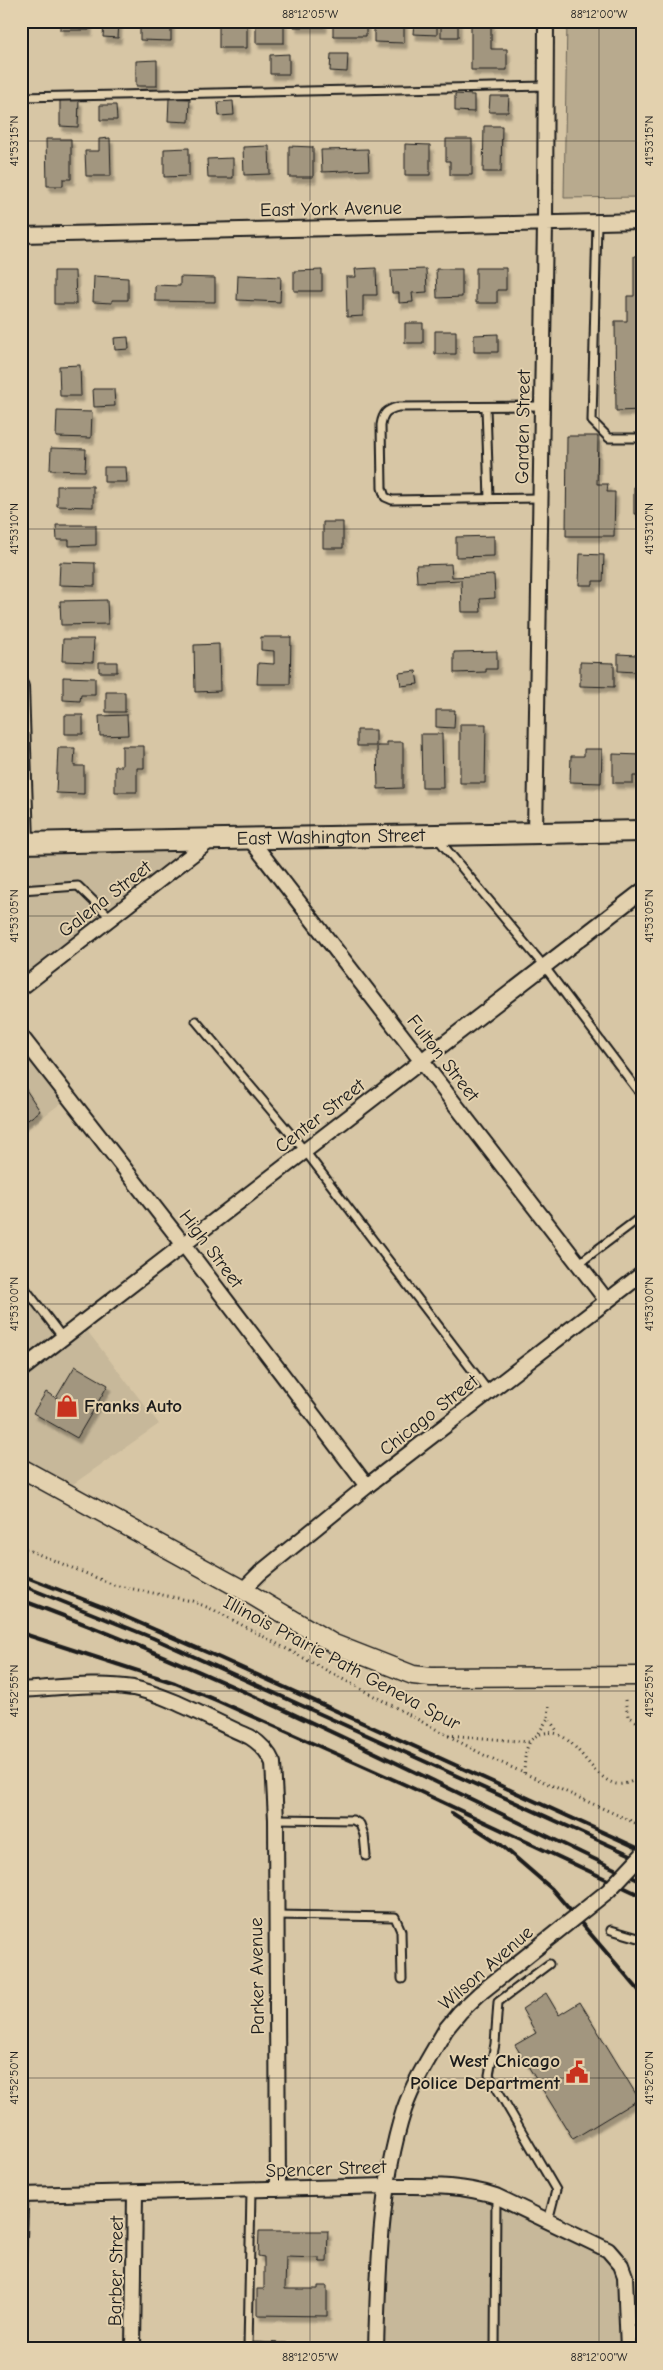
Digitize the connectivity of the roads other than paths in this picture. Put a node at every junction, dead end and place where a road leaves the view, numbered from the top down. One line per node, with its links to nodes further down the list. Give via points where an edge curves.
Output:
1 (546, 21): 2 (street, Garden Street)
2 (545, 86): 3 (lane); 6 (street, Garden Street)
3 (21, 97)
4 (642, 221): 5 (street, East York Avenue)
5 (597, 223): 6 (street, East York Avenue); 10 (lane, via 592,421 609,438)
6 (545, 224): 7 (street, East York Avenue); 8 (street, Garden Street)
7 (21, 235)
8 (542, 406): 9 (lane); 11 (street, Garden Street)
9 (486, 407): 12 (lane); 12 (lane, via 388,409 382,415 381,425 382,488 384,497 398,501)
10 (642, 438)
11 (540, 498): 12 (lane); 15 (street, Garden Street)
12 (489, 499)
13 (21, 686): 19 (street)
14 (642, 831): 15 (main road, East Washington Street)
15 (535, 833): 16 (main road, East Washington Street)
16 (435, 835): 18 (main road, East Washington Street); 23 (lane)
17 (212, 839): 18 (main road, East Washington Street); 19 (main road, East Washington Street); 22 (street, Galena Street)
18 (250, 839): 27 (street, Fulton Street)
19 (24, 843)
20 (21, 890): 22 (lane, via 78,886)
21 (642, 891): 23 (street, Center Street)
22 (111, 918): 24 (street, Galena Street)
23 (544, 966): 27 (street, Center Street); 28 (lane)
24 (21, 988)
25 (196, 1021): 29 (lane)
26 (21, 1036): 31 (street, High Street)
27 (422, 1061): 29 (street, Center Street); 32 (street, Fulton Street)
28 (642, 1096)
29 (305, 1151): 31 (street, Center Street); 38 (lane)
30 (642, 1216): 32 (lane)
31 (184, 1244): 36 (street, Center Street); 40 (street, High Street)
32 (578, 1264): 35 (street, Fulton Street)
33 (642, 1274): 35 (street, Chicago Street)
34 (21, 1282): 36 (lane)
35 (607, 1301): 38 (street, Chicago Street)
36 (63, 1338): 37 (street, Center Street)
37 (21, 1370)
38 (489, 1392): 40 (street, Chicago Street)
39 (21, 1468): 41 (street)
40 (367, 1486): 41 (street, Chicago Street)
41 (243, 1590): 42 (street, via 334,1644 413,1676)
42 (642, 1676)
43 (21, 1690): 44 (street, Parker Avenue, via 116,1686 154,1694 250,1737 266,1749 273,1763)
44 (276, 1819): 46 (lane, via 354,1820 360,1824 364,1835); 47 (street, Parker Avenue)
45 (642, 1854): 52 (street, Wilson Avenue, bridge, via 608,1891 479,1994 446,2029 404,2110)
46 (366, 1856)
47 (275, 1915): 51 (lane, via 395,1917 401,1931); 53 (street, Parker Avenue)
48 (611, 1930): 49 (lane)
49 (642, 1939)
50 (549, 1964): 58 (lane, via 498,2002 489,2075 556,2190)
51 (402, 1979)
52 (388, 2186): 53 (street, Spencer Street); 57 (street, Spencer Street, via 460,2187); 64 (street, Wilson Avenue, via 379,2250)
53 (278, 2189): 54 (street, Spencer Street)
54 (251, 2190): 55 (street, Spencer Street); 61 (lane)
55 (136, 2193): 56 (street, Spencer Street); 62 (street, Barber Street)
56 (22, 2195): 59 (lane)
57 (496, 2196): 58 (street, Spencer Street); 65 (lane)
58 (548, 2221): 60 (street, Spencer Street, via 608,2250 616,2258 625,2276)
59 (21, 2278)
60 (635, 2333): 66 (street)
61 (248, 2348): 63 (lane)
62 (133, 2349)
63 (319, 2349)
64 (376, 2349)
65 (495, 2349)
66 (628, 2349)

